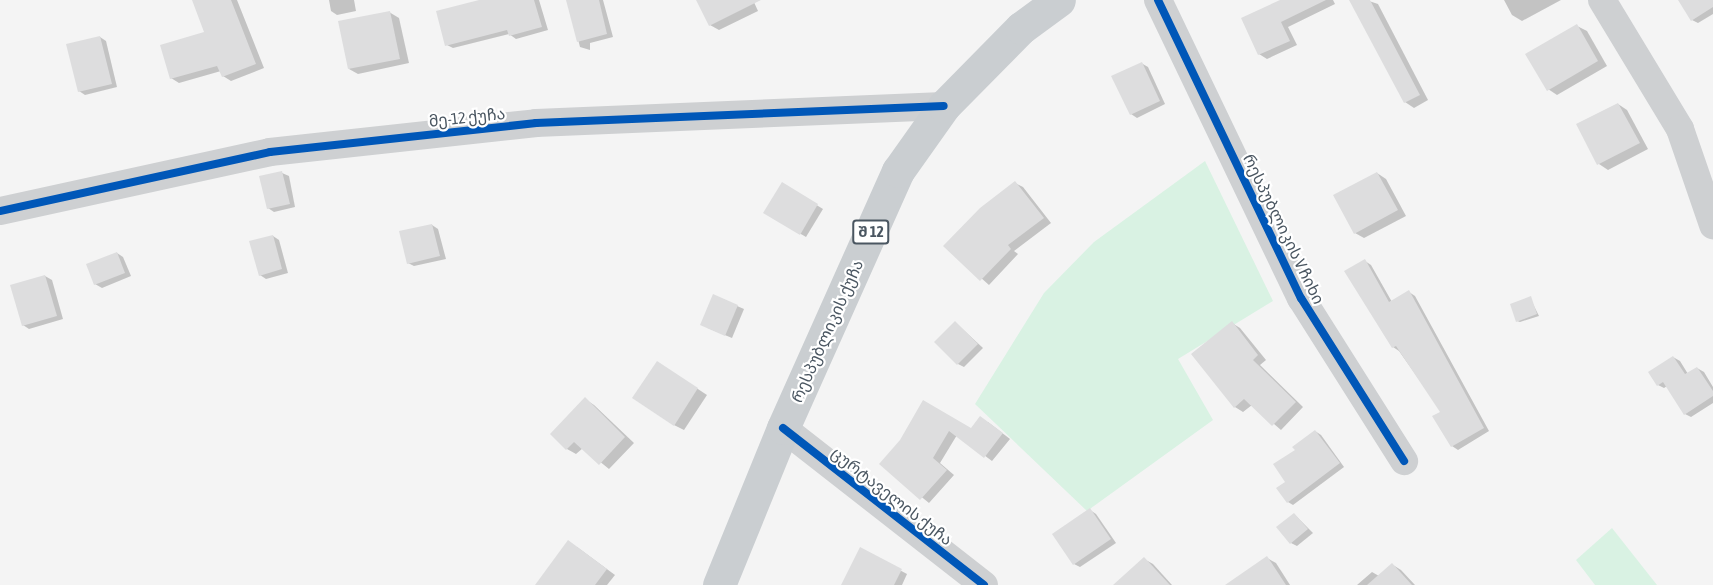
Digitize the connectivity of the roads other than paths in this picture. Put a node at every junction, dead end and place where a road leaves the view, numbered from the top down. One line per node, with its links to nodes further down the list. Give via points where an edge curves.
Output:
1 (1059, 0): 4 (main road, რესპუბლიკის ქუჩა / შ 12, via 1021,28)
2 (1158, 0): 8 (street, რესპუბლიკის V ჩიხი, via 1301,298)
3 (1602, 0): 6 (street, via 1680,129)
4 (944, 106): 5 (street, მე-12 ქუჩა, via 536,123 270,152); 7 (main road, რესპუბლიკის ქუჩა / შ 12, via 898,171)
5 (0, 211)
6 (1713, 225)
7 (783, 428): 9 (main road, რესპუბლიკის ქუჩა / შ 12); 10 (street, ცურტაველის ქუჩა)
8 (1404, 460)
9 (719, 585)
10 (984, 585)

